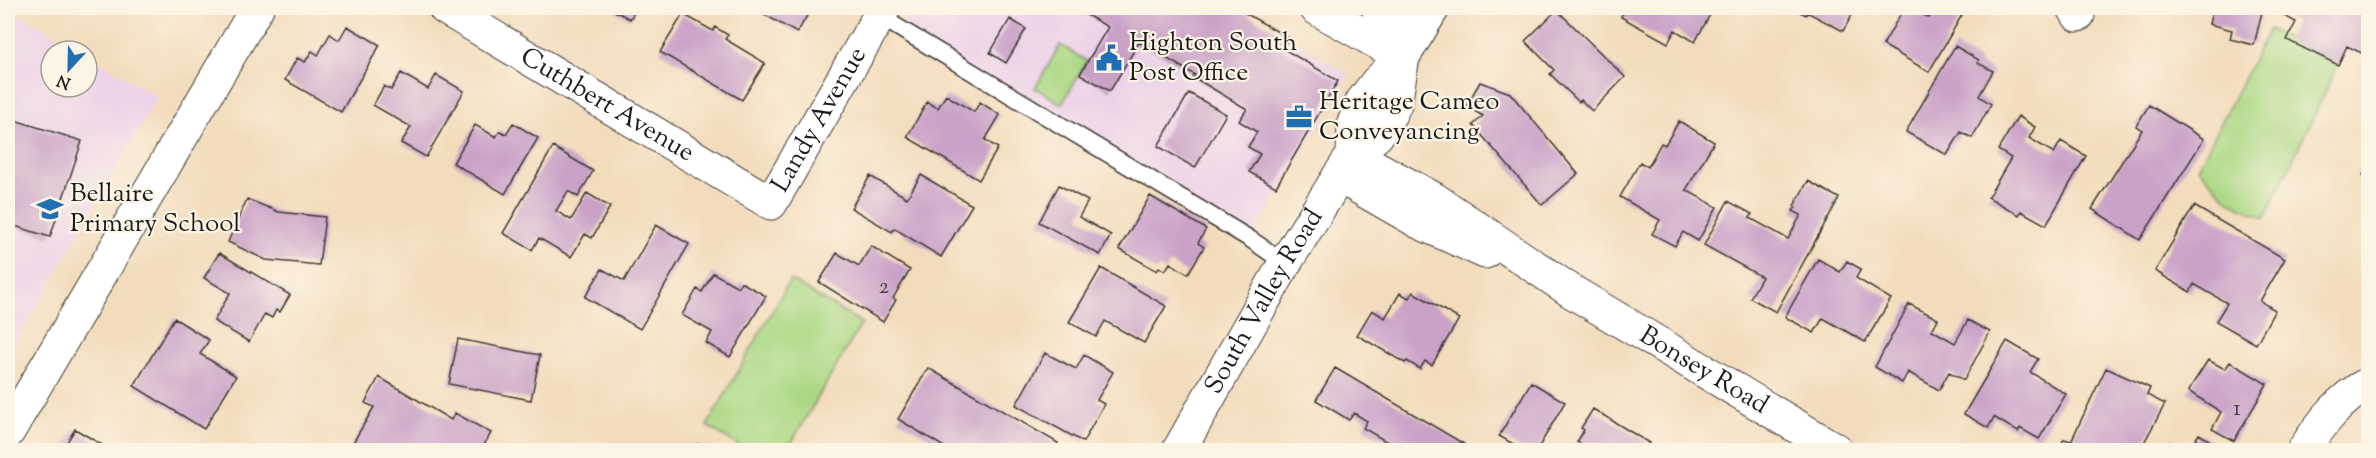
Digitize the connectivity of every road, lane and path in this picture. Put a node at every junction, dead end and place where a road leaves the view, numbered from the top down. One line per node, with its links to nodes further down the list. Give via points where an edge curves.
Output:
1 (257, 8): 11 (street)
2 (445, 8): 8 (street, Cuthbert Avenue)
3 (1316, 8): 6 (street)
4 (1378, 8): 6 (street)
5 (882, 12): 8 (street, Landy Avenue); 9 (lane)
6 (1418, 32): 7 (street, South Valley Road, via 1390,114 1377,135)
7 (1346, 165): 9 (street, South Valley Road); 13 (street, Bonsey Road, via 1419,222 1571,291)
8 (771, 203)
9 (1285, 263): 12 (street, South Valley Road)
10 (2368, 384): 14 (street, via 2321,423)
11 (8, 432)
12 (1179, 450)
13 (1836, 450)
14 (2304, 450)

